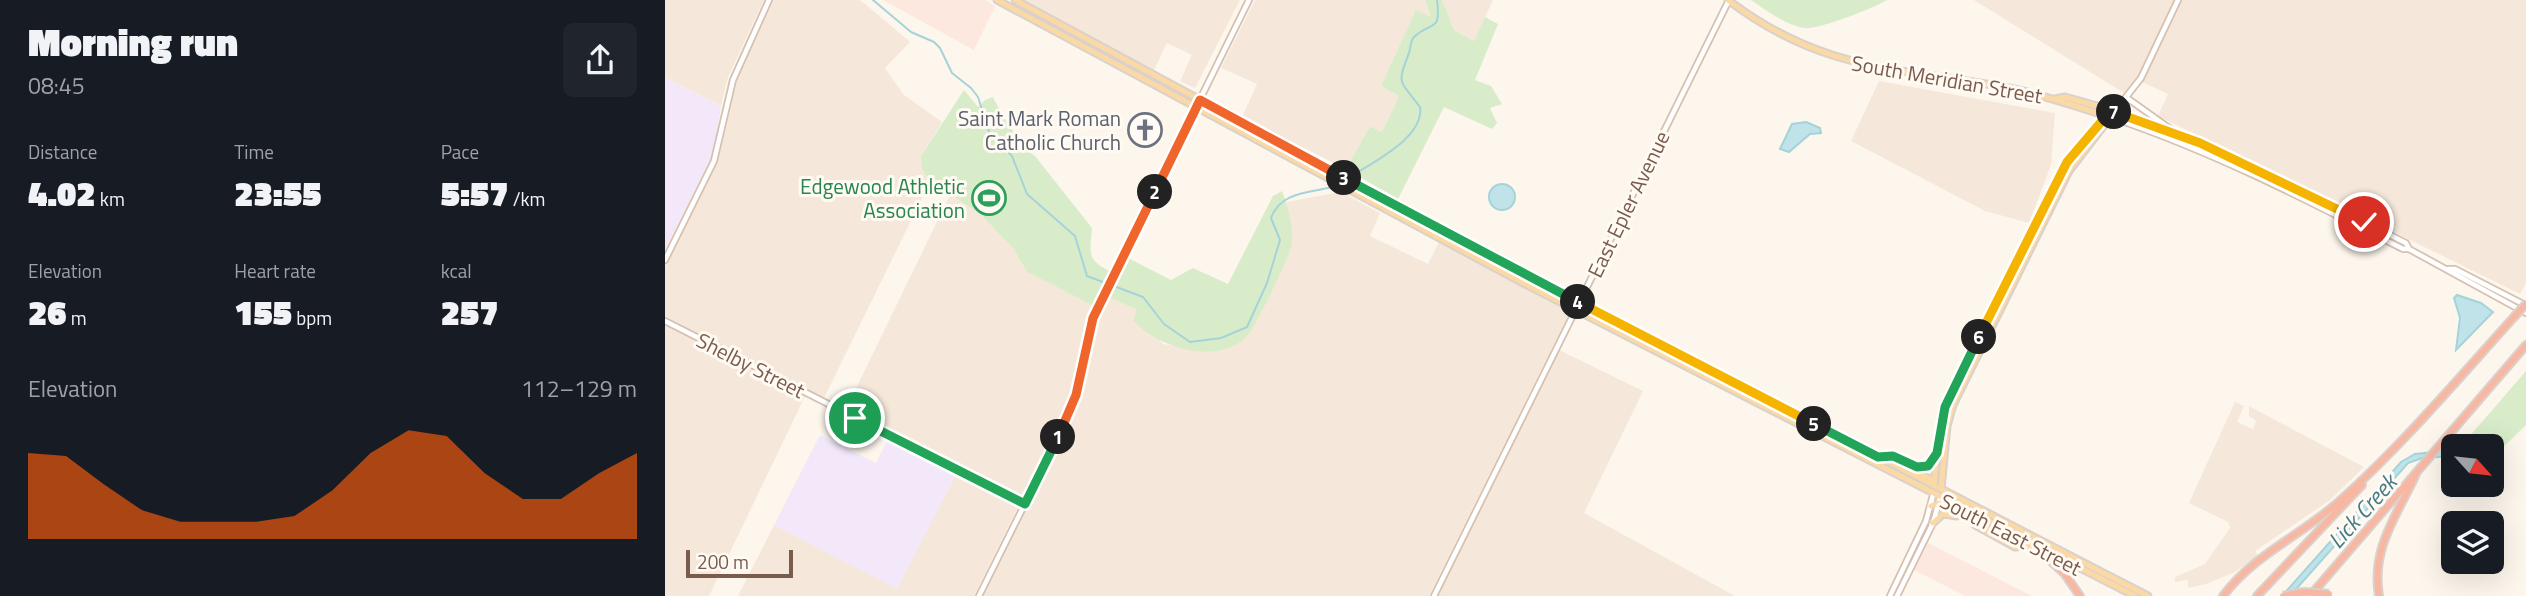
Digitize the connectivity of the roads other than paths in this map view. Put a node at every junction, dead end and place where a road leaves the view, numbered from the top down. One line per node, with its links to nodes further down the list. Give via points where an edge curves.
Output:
1 (769, 0): 13 (main road, via 736,68 717,155)
2 (997, 0): 9 (main road, South East Street)
3 (1015, 0): 8 (main road, South East Street)
4 (1249, 0): 8 (main road)
5 (1729, 0): 10 (main road, South Meridian Street, via 1784,35 1840,59 1887,71 1995,85); 15 (main road, East Epler Avenue)
6 (2178, 0): 7 (main road)
7 (2127, 98): 10 (main road); 11 (main road, South Meridian Street)
8 (1200, 100): 9 (main road); 15 (main road, South East Street)
9 (1197, 108): 17 (main road, South East Street); 31 (main road, via 1105,291 1089,330 1073,406)
10 (2113, 114): 11 (main road, South Meridian Street); 12 (main road, South Meridian Street, via 2219,158); 22 (main road, via 2077,148 2059,175 1948,400); 27 (main road, via 2069,171 1956,398 1947,426)
11 (2173, 132): 12 (main road, South Meridian Street, via 2314,197 2406,243)
12 (2409, 249): 14 (main road, South Meridian Street)
13 (665, 260)
14 (2448, 270): 16 (main road, South Meridian Street, via 2455,269); 18 (main road, South Meridian Street)
15 (1579, 303): 17 (main road, East Epler Avenue); 23 (main road, South East Street)
16 (2526, 304): 21 (highway, bridge)
17 (1575, 310): 24 (main road, South East Street); 39 (main road, East Epler Avenue)
18 (2526, 313)
19 (665, 321): 31 (main road, Shelby Street)
20 (2526, 345): 26 (highway)
21 (2394, 449): 45 (highway, via 2338,503 2245,570); 46 (highway)
22 (1937, 453): 23 (main road, via 1924,467 1893,456); 28 (main road)
23 (1878, 457): 25 (main road, South East Street)
24 (1863, 459): 25 (main road); 30 (main road, South East Street)
25 (1896, 466): 28 (main road, South East Street)
26 (2419, 467): 48 (highway); 49 (highway, via 2382,538 2377,566)
27 (1942, 476): 28 (main road); 29 (main road)
28 (1934, 483): 29 (main road, South East Street); 30 (main road)
29 (1941, 489): 30 (main road); 35 (main road, South East Street)
30 (1937, 498): 32 (main road); 33 (main road); 34 (main road, South East Street)
31 (1025, 504): 38 (main road)
32 (1931, 506): 40 (main road)
33 (1933, 523): 36 (main road, via 1951,513 2015,547); 41 (main road)
34 (2018, 538): 35 (main road); 36 (main road, South East Street)
35 (2050, 545): 44 (main road, South East Street)
36 (2033, 546): 42 (highway, via 2064,573); 43 (main road, South East Street)
37 (2332, 595): 47 (highway, bridge, via 2304,592)
38 (979, 596)
39 (1434, 596)
40 (1890, 596)
41 (1898, 596)
42 (2080, 596)
43 (2135, 596)
44 (2148, 596)
45 (2223, 596)
46 (2257, 596)
47 (2283, 596)
48 (2310, 596)
49 (2379, 596)

